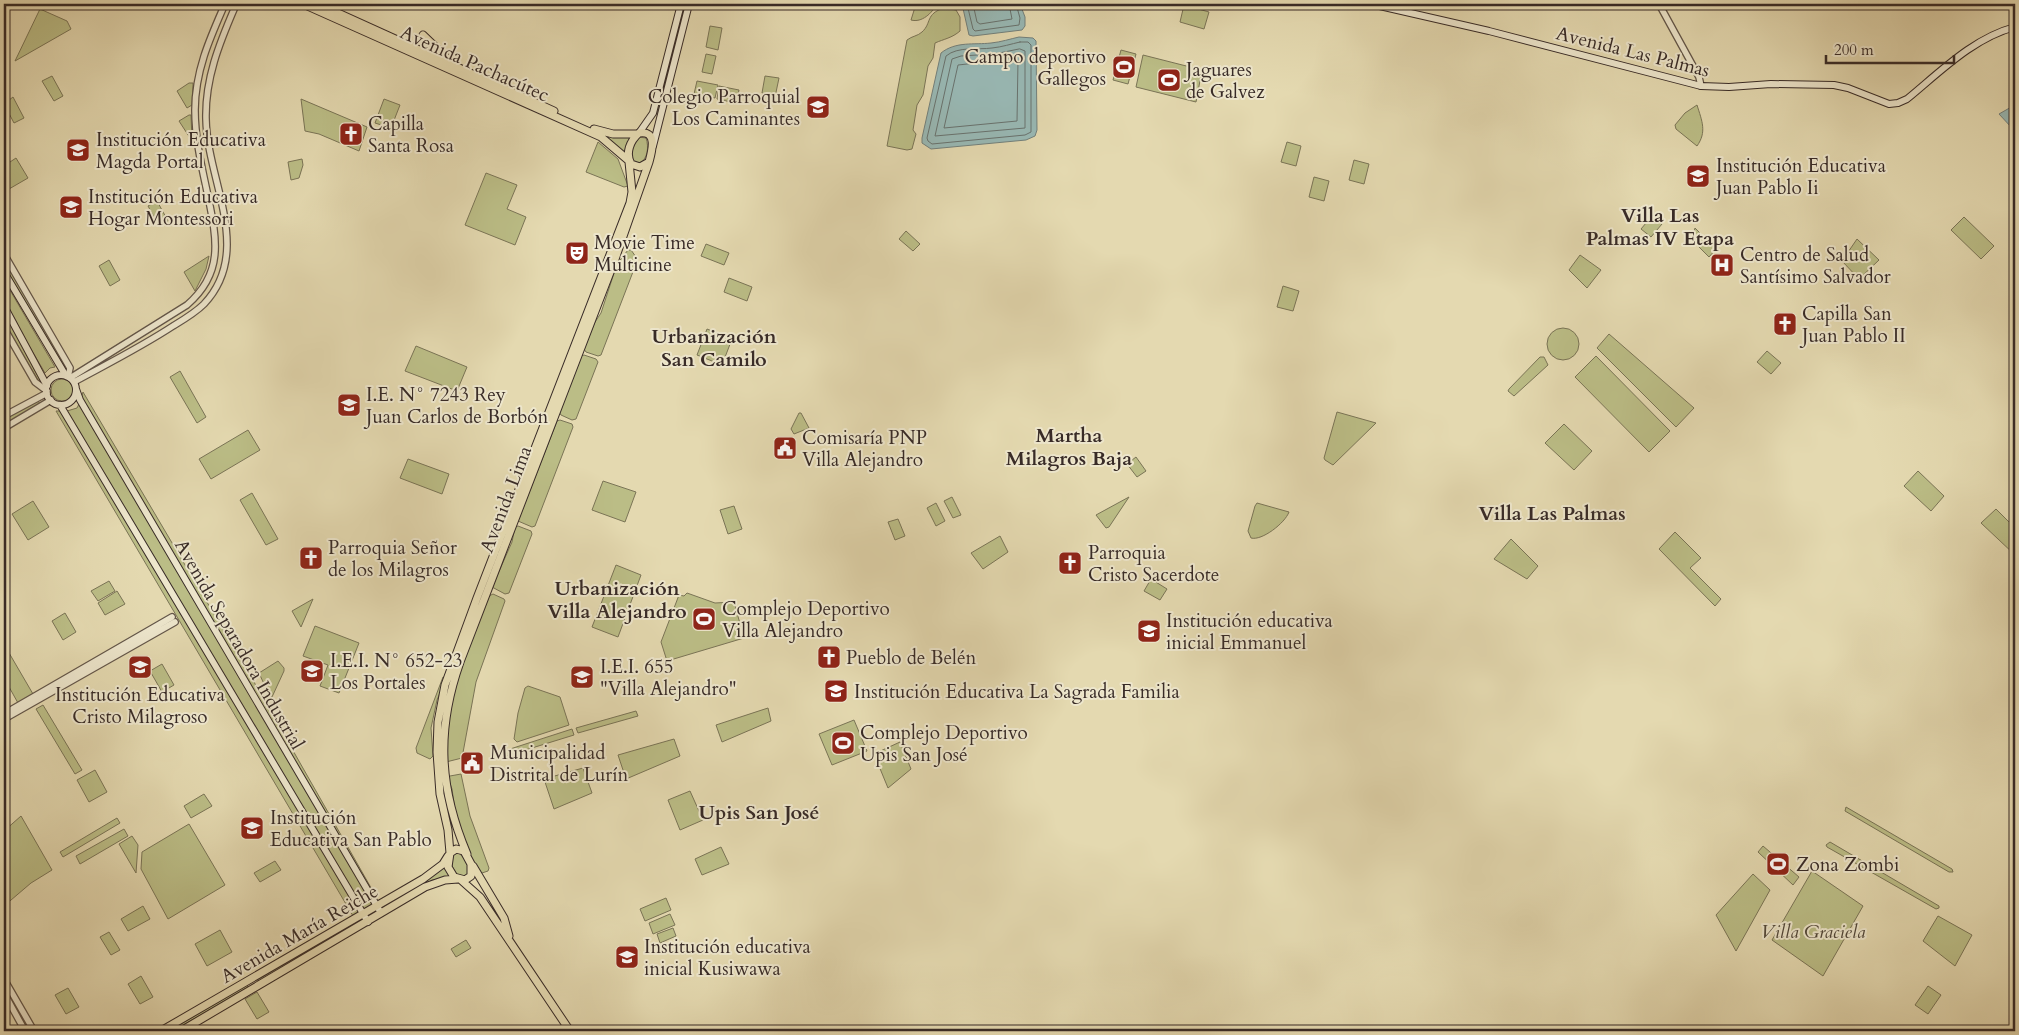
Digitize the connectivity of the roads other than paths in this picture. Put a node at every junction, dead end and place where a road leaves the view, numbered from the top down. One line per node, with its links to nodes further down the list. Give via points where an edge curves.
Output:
1 (225, 4): 21 (street, via 202,58 195,99 197,141 215,236 215,257 209,278 187,305)
2 (238, 4): 21 (street, via 212,66 206,107 209,150 228,238 222,274 211,295 192,314 157,336)
3 (303, 4): 15 (main road, Avenida Pachacútec, via 601,137)
4 (318, 4): 11 (main road, Avenida Pachacútec)
5 (681, 4): 13 (main road, via 653,113)
6 (689, 4): 14 (main road)
7 (1372, 4): 12 (main road, Avenida Las Palmas, via 1489,30)
8 (1660, 4): 12 (street)
9 (2015, 27): 12 (main road, Avenida Las Palmas, via 1974,45 1898,103 1889,104 1834,85)
10 (423, 35): 11 (main road)
11 (452, 63): 13 (main road, Avenida Pachacútec, via 604,133)
12 (1702, 86)
13 (638, 134): 14 (main road, via 645,133 651,137); 15 (main road, via 629,147)
14 (653, 148): 16 (main road)
15 (629, 161): 16 (main road, via 640,168); 31 (main road, Avenida Lima, via 630,203 477,598 443,695 437,730 437,768)
16 (649, 162): 30 (main road, Avenida Lima, via 450,694 443,740 444,776 451,812)
17 (4, 254): 21 (street, via 70,368)
18 (4, 272): 21 (main road)
19 (4, 306): 23 (main road)
20 (4, 328): 23 (street, via 35,382)
21 (69, 378): 22 (main road); 23 (main road, via 56,377)
22 (76, 389): 25 (main road, via 72,401); 34 (main road, Avenida Separadora Industrial)
23 (47, 390): 24 (main road); 26 (street)
24 (51, 400): 25 (main road); 27 (street)
25 (60, 405): 35 (main road, Avenida Separadora Industrial)
26 (4, 416)
27 (4, 428)
28 (4, 714): 29 (street, via 174,619)
29 (4, 719)
30 (466, 854): 31 (main road, via 460,849); 32 (main road)
31 (449, 855): 33 (main road, via 450,870); 34 (main road, Avenida María Reiche, via 422,879)
32 (471, 864): 33 (main road, via 471,876); 38 (main road, via 504,918)
33 (459, 880): 36 (main road, Avenida María Reiche, via 436,882); 38 (main road, via 480,897)
34 (377, 906): 35 (main road, Avenida María Reiche); 36 (main road, Avenida Separadora Industrial)
35 (363, 914): 37 (main road, Avenida Separadora Industrial); 43 (main road, Avenida María Reiche)
36 (381, 914): 37 (main road, Avenida María Reiche)
37 (368, 922): 44 (main road, Avenida María Reiche)
38 (510, 939): 45 (main road)
39 (4, 979): 42 (street)
40 (4, 992): 41 (street)
41 (25, 1031)
42 (34, 1031)
43 (161, 1031)
44 (181, 1031)
45 (570, 1031)

